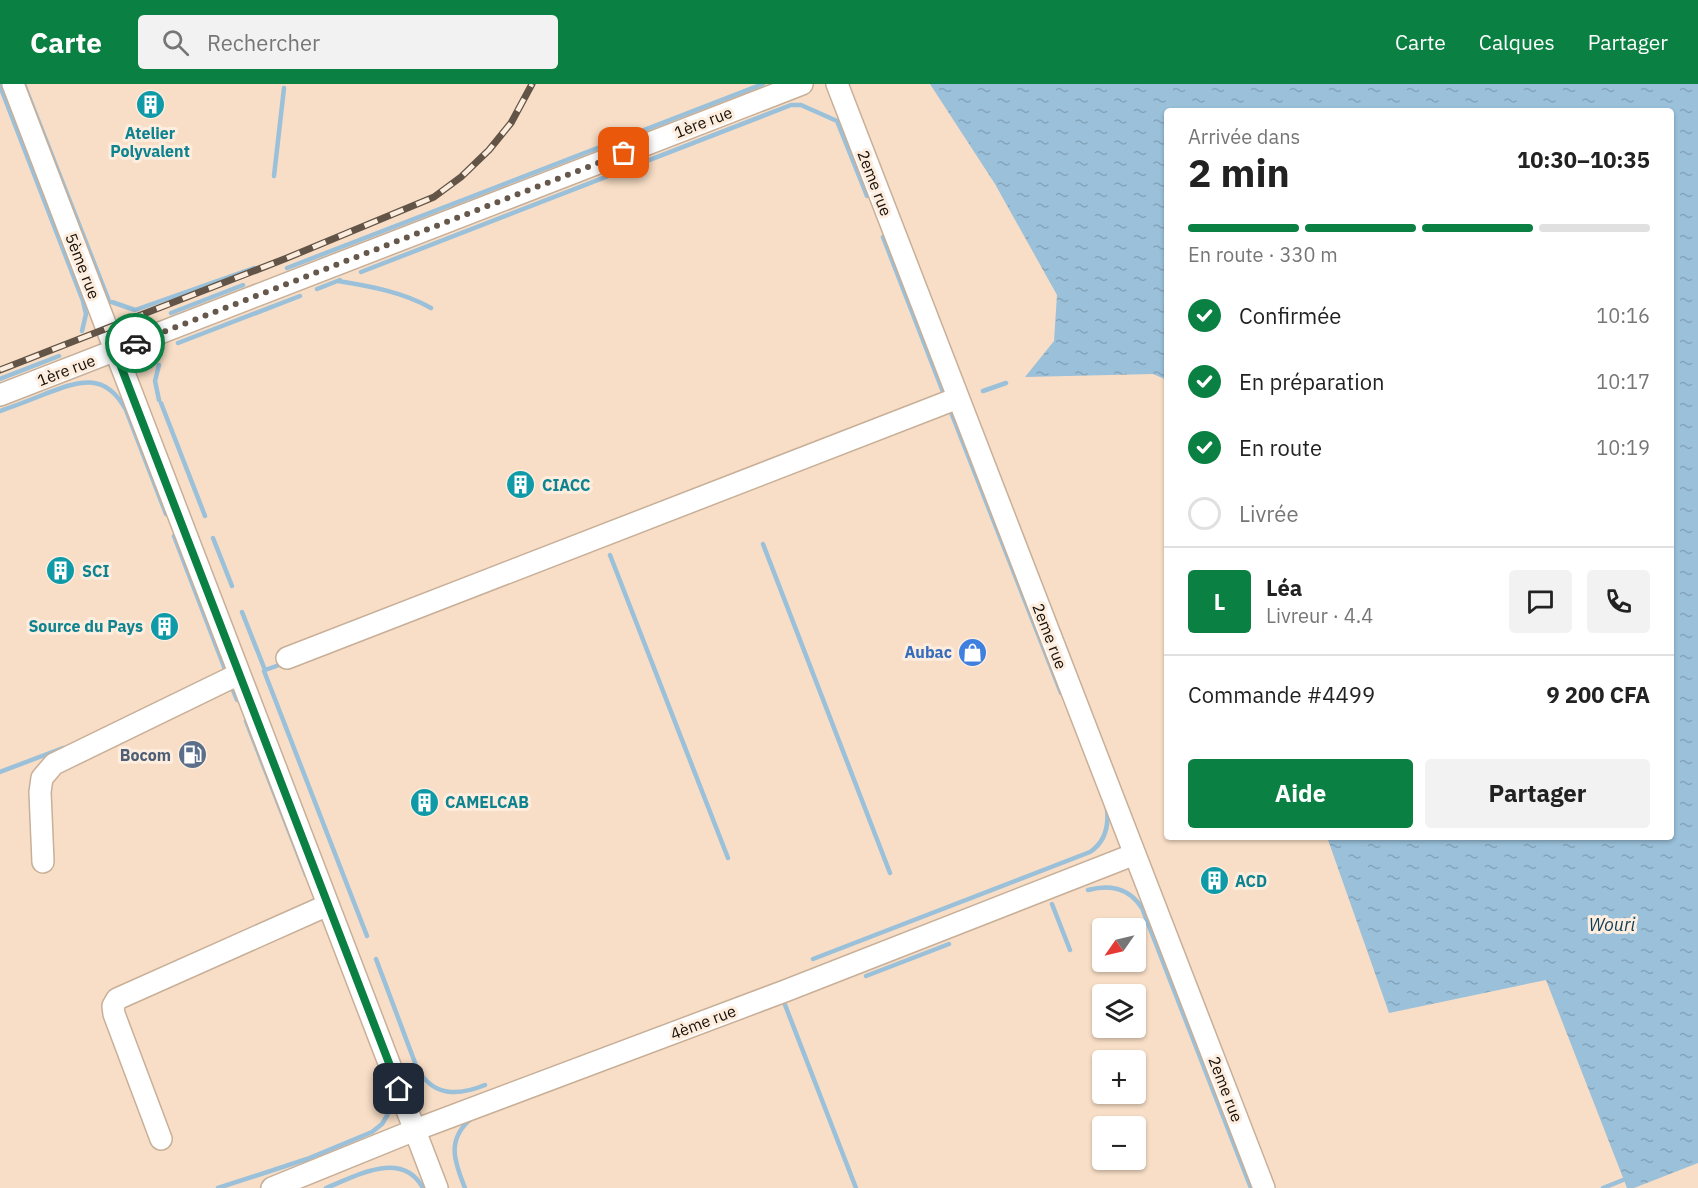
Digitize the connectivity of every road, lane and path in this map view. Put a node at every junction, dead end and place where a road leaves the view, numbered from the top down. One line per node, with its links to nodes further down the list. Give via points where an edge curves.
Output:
1 (13, 84): 4 (street, 5ème rue)
2 (802, 84): 4 (street, 1ère rue)
3 (837, 84): 6 (street, 2eme rue)
4 (115, 351): 5 (street, 1ère rue); 8 (street, 5ème rue)
5 (0, 396)
6 (958, 398): 7 (street); 9 (street, 2eme rue)
7 (287, 658)
8 (239, 674): 10 (street, via 54,764 42,778 40,792); 11 (street, 5ème rue)
9 (1135, 854): 12 (street, 4ème rue); 16 (street, 2eme rue)
10 (43, 862)
11 (328, 905): 12 (street, 5ème rue); 13 (street, via 117,999 114,1014)
12 (415, 1130): 14 (street, 4ème rue); 15 (street, 5ème rue)
13 (161, 1139)
14 (272, 1188)
15 (437, 1188)
16 (1264, 1188)

